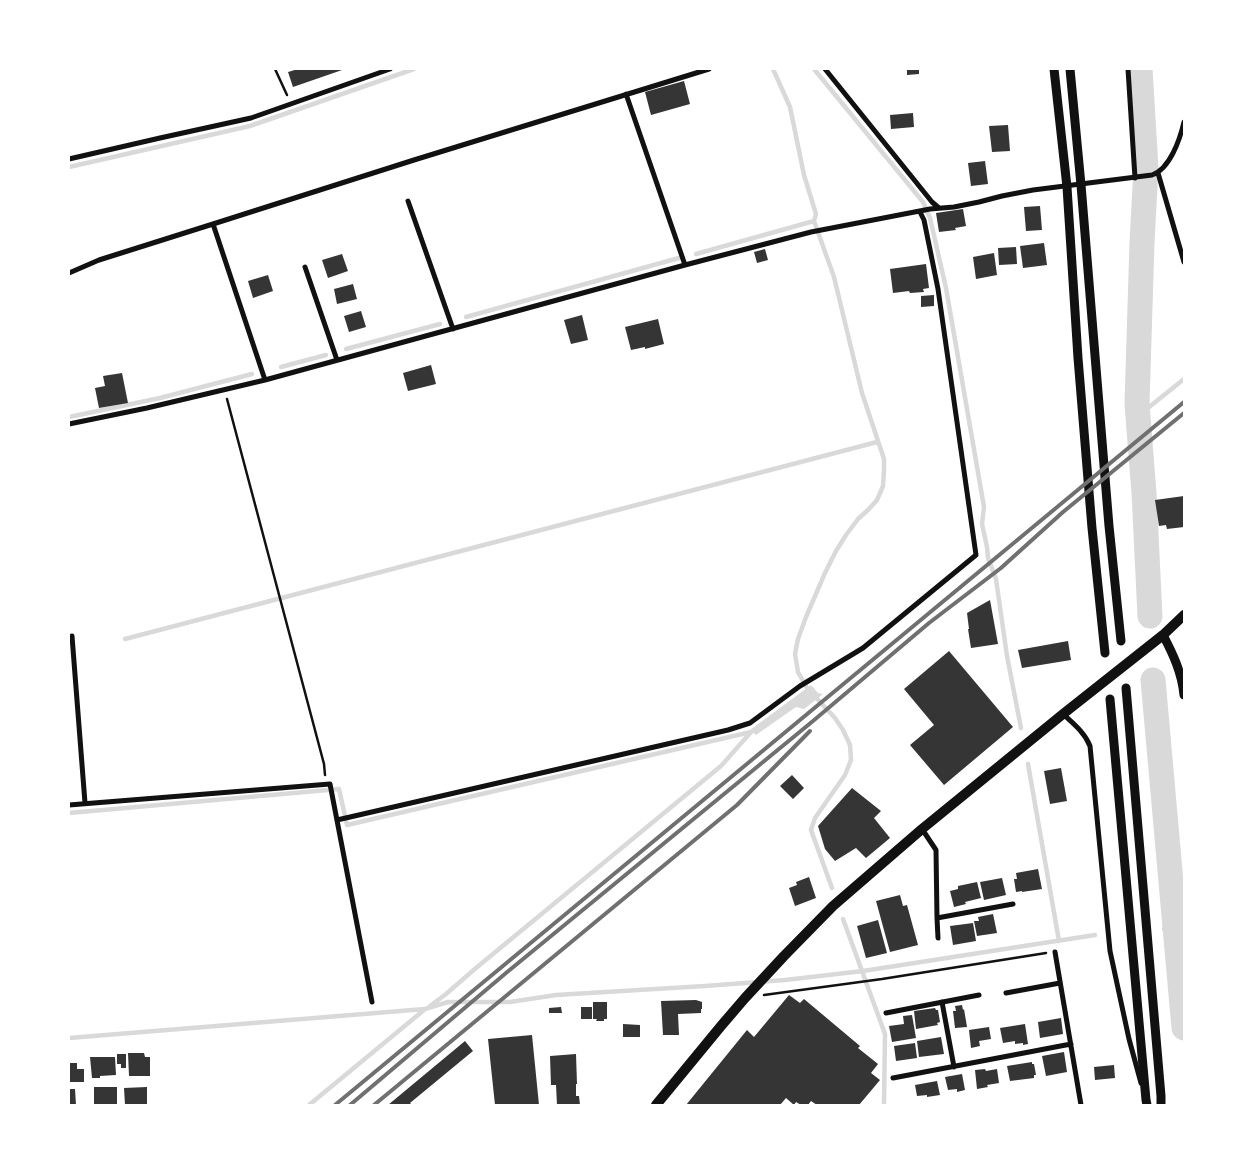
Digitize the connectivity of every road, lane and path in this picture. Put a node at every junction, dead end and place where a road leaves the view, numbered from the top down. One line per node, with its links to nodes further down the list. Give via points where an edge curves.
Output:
1 (275, 69): 9 (path)
2 (390, 69): 9 (street)
3 (709, 69): 8 (street)
4 (825, 69): 17 (street)
5 (1054, 69): 15 (street)
6 (1070, 69): 14 (street)
7 (1128, 69): 13 (street)
8 (626, 94): 19 (street); 21 (street)
9 (291, 104): 11 (street, via 251,118)
10 (1184, 122): 12 (street, via 1170,159)
11 (69, 159)
12 (1158, 173): 13 (street); 20 (street)
13 (1137, 178): 14 (street)
14 (1081, 185): 15 (street); 32 (street)
15 (1067, 186): 17 (street); 33 (street, via 1079,367)
16 (408, 201): 24 (street)
17 (939, 208): 18 (street)
18 (922, 211): 21 (street, via 811,232); 41 (street, via 938,289 976,555 863,648 800,686 750,724)
19 (214, 224): 23 (street, via 99,260); 26 (street)
20 (1184, 262)
21 (685, 265): 24 (street)
22 (305, 267): 25 (street)
23 (69, 273)
24 (453, 329): 25 (street)
25 (337, 360): 26 (street)
26 (265, 380): 27 (street)
27 (225, 390): 28 (street); 38 (path)
28 (69, 424)
29 (1184, 615): 30 (main road)
30 (1163, 635): 35 (street, via 1183,681); 37 (main road)
31 (72, 636): 39 (street)
32 (1121, 641)
33 (1105, 653)
34 (1126, 688): 60 (street)
35 (1184, 695)
36 (1110, 699): 57 (street)
37 (1063, 714): 42 (main road); 57 (street, via 1088,739 1090,746 1110,951)
38 (329, 788): 39 (street); 41 (street)
39 (84, 804): 40 (street)
40 (69, 805)
41 (343, 819): 51 (street)
42 (922, 829): 44 (street, via 936,850); 49 (main road, via 833,906)
43 (1014, 904): 44 (street)
44 (937, 918): 45 (street)
45 (938, 938)
46 (1055, 952): 47 (street); 49 (path, via 864,982)
47 (1060, 983): 48 (street); 54 (street)
48 (1006, 993)
49 (748, 995): 58 (main road)
50 (979, 995): 52 (street)
51 (372, 1002)
52 (942, 1002): 53 (street); 55 (street)
53 (886, 1013)
54 (1071, 1044): 55 (street); 59 (street)
55 (954, 1067): 56 (street)
56 (893, 1078)
57 (1146, 1103)
58 (656, 1105)
59 (1081, 1105)
60 (1161, 1105)

